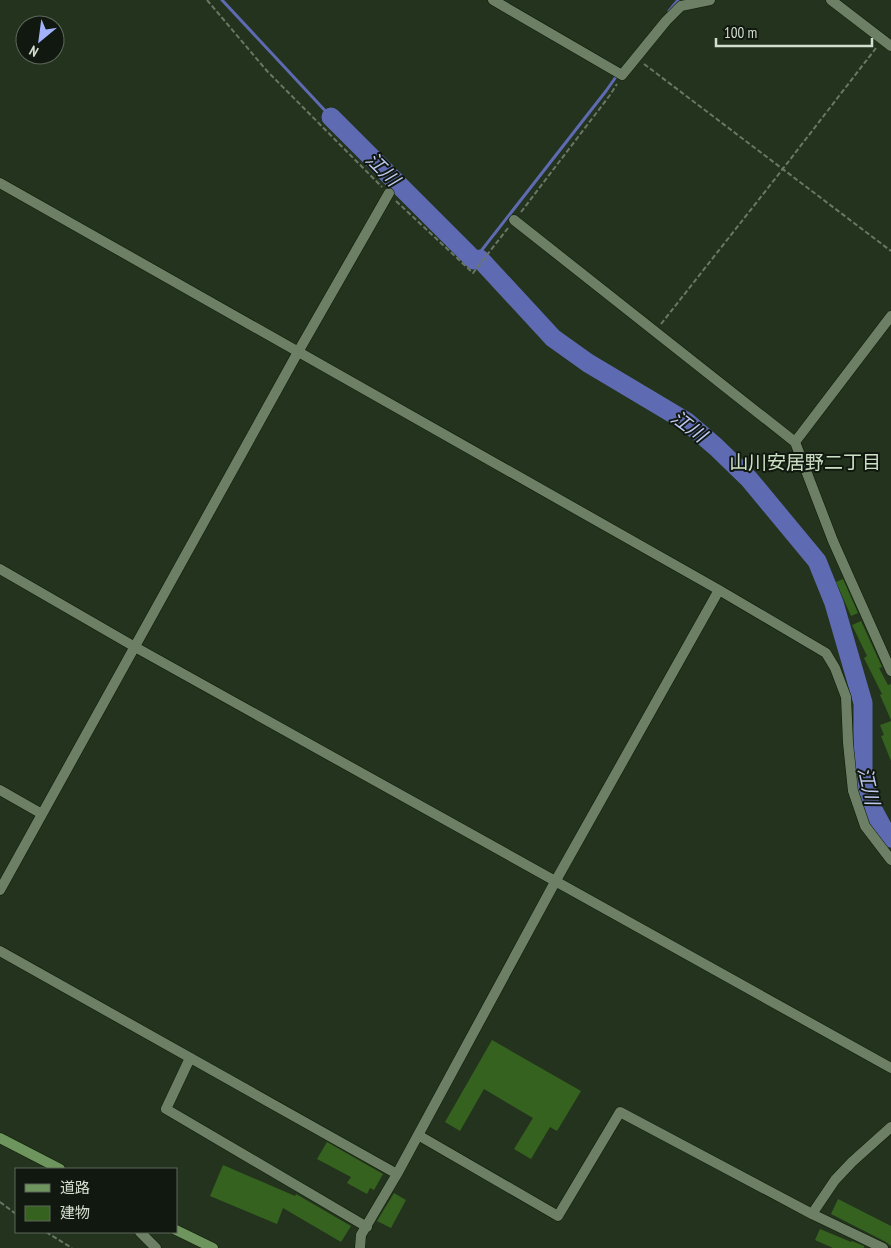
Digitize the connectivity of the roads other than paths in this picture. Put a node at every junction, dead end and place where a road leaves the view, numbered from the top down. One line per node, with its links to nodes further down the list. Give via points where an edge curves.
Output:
1 (493, 0): 2 (street, via 622,76 681,6)
2 (710, 0)
3 (831, 0): 4 (street)
4 (891, 46)
5 (0, 183): 9 (street)
6 (389, 194): 9 (street)
7 (514, 220): 10 (street)
8 (891, 316): 10 (street)
9 (298, 352): 12 (street); 13 (street)
10 (795, 442): 14 (street, via 833,541)
11 (0, 569): 13 (street)
12 (718, 590): 17 (street, via 826,653 846,697 853,791 865,826); 18 (street)
13 (135, 647): 16 (street); 18 (street)
14 (891, 671)
15 (0, 790): 16 (street)
16 (42, 814): 19 (street)
17 (891, 860)
18 (555, 882): 22 (street); 24 (street)
19 (0, 890)
20 (0, 951): 21 (street)
21 (190, 1058): 27 (street); 29 (street, via 166,1109)
22 (891, 1068)
23 (891, 1127): 28 (street, via 835,1180)
24 (418, 1135): 27 (street); 28 (street, via 558,1216 620,1112)
25 (0, 1138): 26 (main road)
26 (58, 1168)
27 (397, 1174): 29 (street)
28 (812, 1214): 35 (street)
29 (367, 1227): 34 (street, via 361,1235)
30 (178, 1231): 33 (main road)
31 (141, 1233): 32 (street)
32 (156, 1248)
33 (213, 1248)
34 (360, 1248)
35 (883, 1248)

